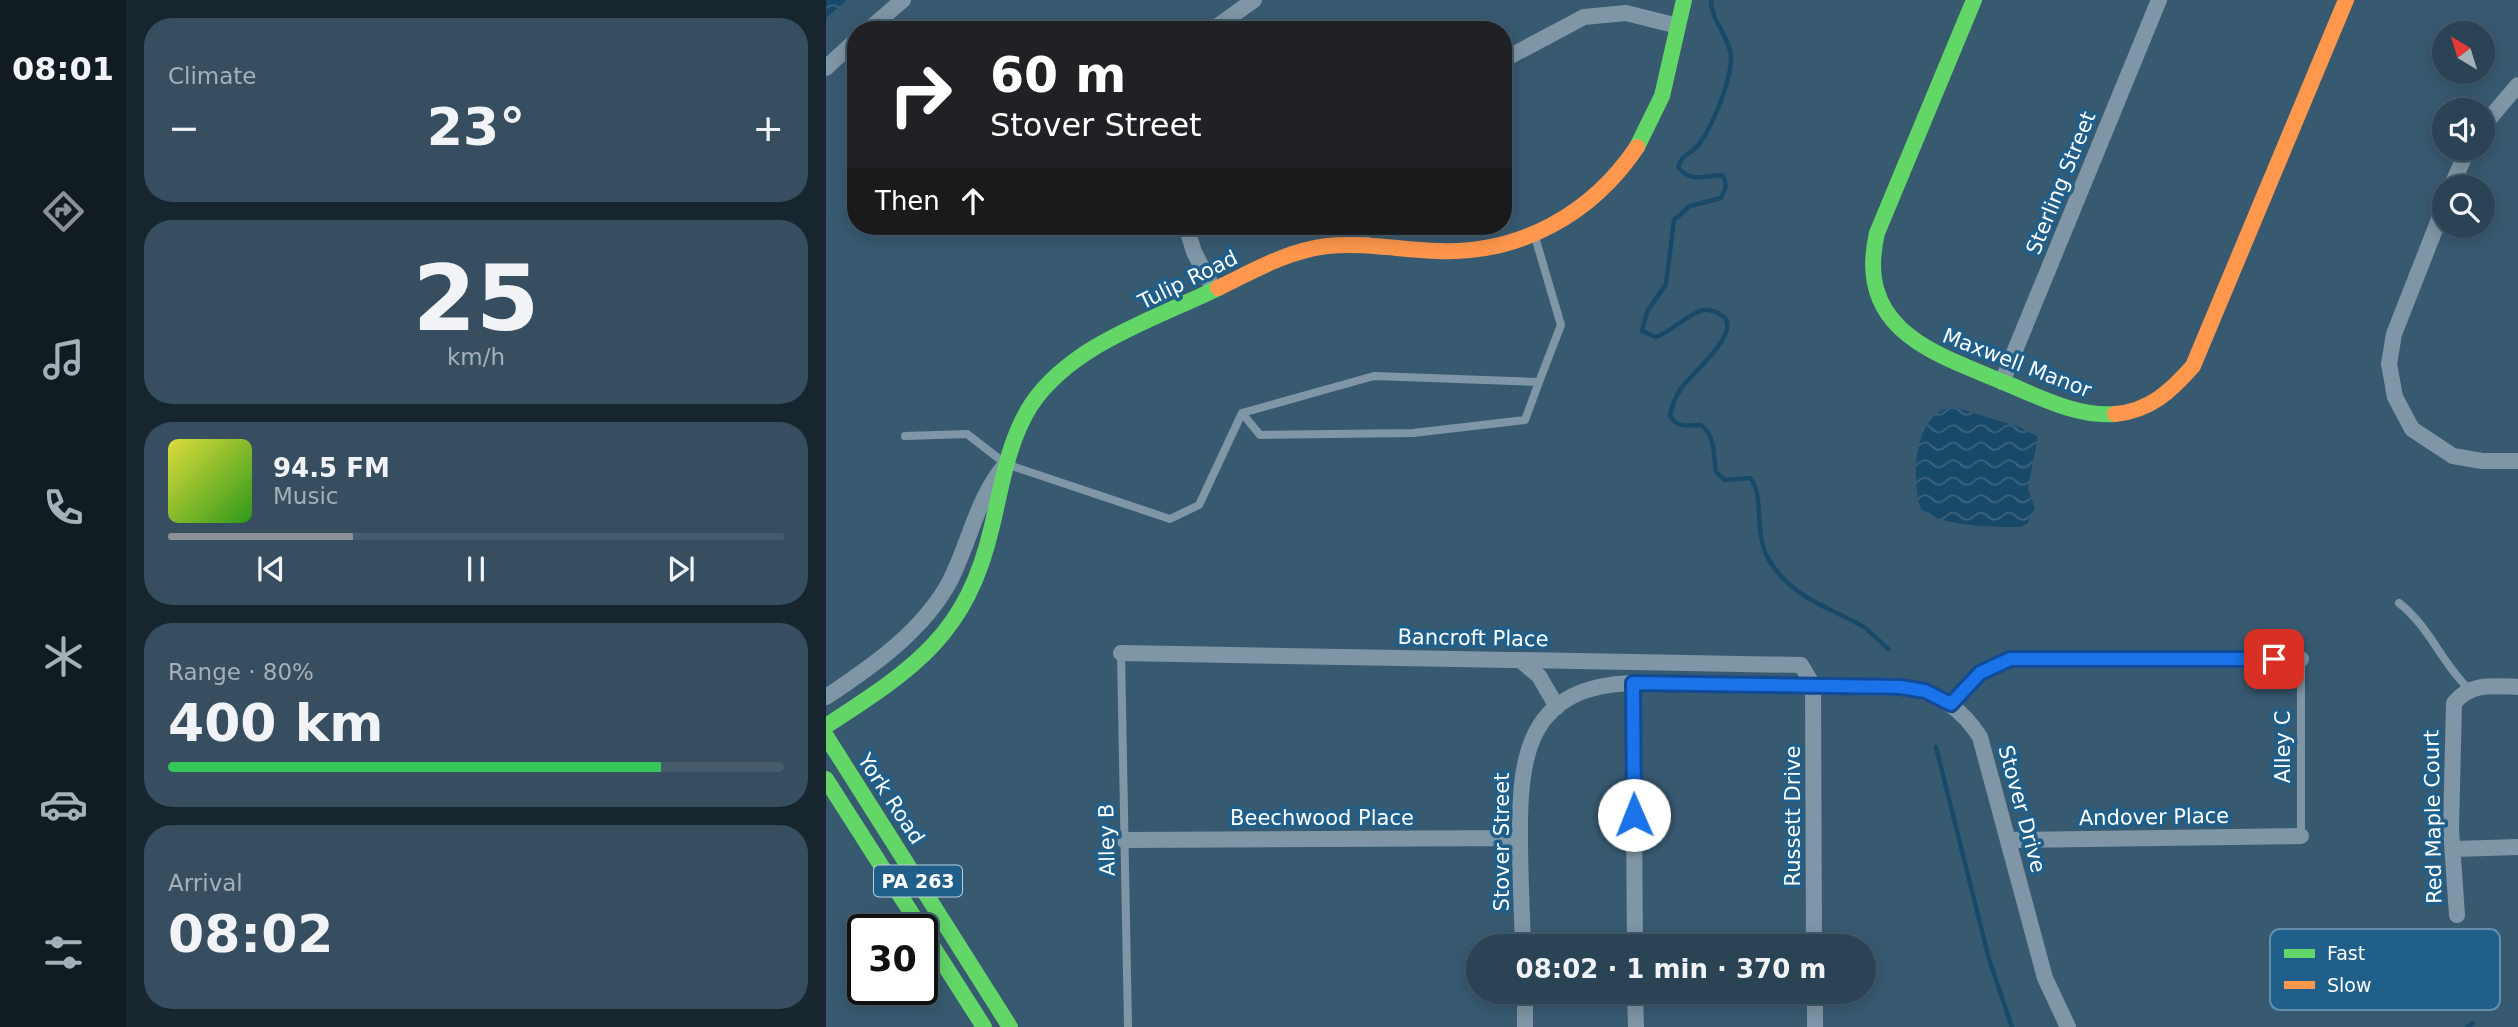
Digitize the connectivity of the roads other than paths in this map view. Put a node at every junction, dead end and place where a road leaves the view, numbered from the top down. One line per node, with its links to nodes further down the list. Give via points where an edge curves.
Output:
1 (903, 0): 7 (street)
2 (1254, 0): 8 (street)
3 (1684, 0): 9 (main road, Tulip Road)
4 (1974, 0): 22 (main road, Maxwell Manor, via 1877,233 1871,263 1882,305 1904,335 1931,353)
5 (2159, 0): 22 (street, Sterling Street)
6 (2346, 0): 22 (main road, Maxwell Manor, via 2193,366 2176,388 2143,410 2102,416 2070,410)
7 (878, 21)
8 (1225, 21)
9 (1678, 26): 11 (street, via 1626,13 1584,17); 15 (main road, Tulip Road, via 1656,111 1626,164 1574,211)
10 (847, 48): 12 (street)
11 (1512, 55)
12 (826, 68)
13 (2515, 95): 14 (street)
14 (2495, 114)
15 (1534, 233): 19 (main road, Tulip Road, via 1479,250); 21 (lane, via 1561,325)
16 (1189, 235): 20 (street)
17 (1363, 235): 19 (street)
18 (2432, 236): 25 (street, via 2393,334 2389,364 2395,397 2412,429 2454,456)
19 (1362, 245): 20 (main road, Tulip Road, via 1307,250)
20 (1214, 290): 26 (main road, Tulip Road, via 1094,348 1066,367 1027,408)
21 (1539, 382): 23 (lane, via 1374,376); 23 (lane, via 1525,420 1413,433 1260,435)
22 (2002, 382)
23 (1242, 414): 26 (lane, via 1199,505 1170,519)
24 (905, 436): 26 (lane, via 967,434)
25 (2518, 461)
26 (1006, 464): 35 (street, Tulip Road, via 987,487 951,579 926,616 895,646); 38 (main road, Tulip Road, via 985,560 956,620 911,670)
27 (2399, 603): 34 (lane, via 2412,613)
28 (1121, 653): 30 (street, Bancroft Place); 43 (lane, Alley B)
29 (2301, 659): 36 (street, via 2010,659 1980,673); 41 (lane, Alley C)
30 (1520, 660): 32 (street, Bancroft Place, via 1801,665); 37 (street, via 1539,677)
31 (1633, 683): 32 (street, Stover Street); 37 (street, Stover Street, via 1586,688); 49 (street)
32 (1813, 685): 36 (street, Stover Drive, via 1908,688); 50 (street, Russett Drive)
33 (2518, 687): 34 (street, via 2488,685)
34 (2469, 690): 46 (street, Red Maple Court, via 2454,703 2452,719 2451,829)
35 (826, 697)
36 (1951, 704): 44 (street, Stover Drive, via 1971,723 1986,750)
37 (1557, 707): 42 (street, Stover Street, via 1538,728 1525,756)
38 (826, 726)
39 (826, 736): 55 (main road, York Road / PA 263)
40 (826, 779): 54 (main road, York Road / PA 263)
41 (2301, 836): 44 (street, Andover Place)
42 (1520, 838): 43 (street, Beechwood Place); 48 (street, Stover Street)
43 (1124, 840): 56 (lane, Alley B)
44 (2009, 840): 60 (street, Stover Drive, via 2045,978)
45 (2518, 847): 46 (street)
46 (2455, 849): 47 (street, Red Maple Court)
47 (2457, 915)
48 (1523, 934)
49 (1635, 934)
50 (1814, 934)
51 (1525, 1004): 57 (street)
52 (1635, 1004): 58 (street)
53 (1815, 1004): 59 (street)
54 (984, 1027)
55 (1010, 1027)
56 (1128, 1027)
57 (1525, 1027)
58 (1636, 1027)
59 (1815, 1027)
60 (2068, 1027)

